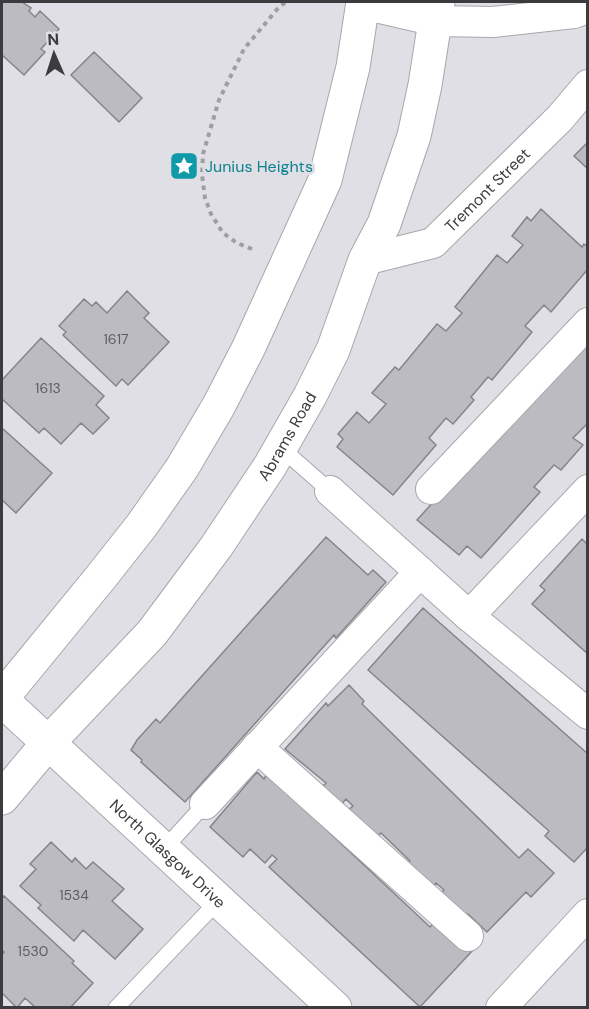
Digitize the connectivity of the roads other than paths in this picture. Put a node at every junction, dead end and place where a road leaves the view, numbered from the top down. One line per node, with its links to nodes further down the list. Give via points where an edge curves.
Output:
1 (362, 3): 3 (street); 13 (main road, via 353,67 325,180 248,349 187,460 142,525)
2 (588, 8): 3 (street, via 493,22)
3 (437, 11): 5 (main road, Abrams Road, via 414,136 384,224)
4 (588, 86): 5 (street, Tremont Street, via 433,243)
5 (365, 260): 7 (main road, Abrams Road, via 333,350)
6 (588, 323): 8 (street)
7 (281, 448): 10 (lane); 15 (main road, Abrams Road, via 216,547 152,633)
8 (431, 489)
9 (588, 490): 12 (street)
10 (330, 491): 11 (street)
11 (420, 572): 12 (street); 16 (street)
12 (469, 616): 14 (street)
13 (2, 699): 15 (main road, North Glasgow Drive)
14 (588, 714)
15 (48, 744): 17 (main road, Abrams Road); 19 (main road, North Glasgow Drive)
16 (257, 747): 18 (street); 22 (street)
17 (2, 798)
18 (205, 804): 19 (lane)
19 (163, 850): 20 (main road, North Glasgow Drive)
20 (218, 901): 23 (lane); 24 (main road, North Glasgow Drive)
21 (588, 914): 25 (street)
22 (468, 936)
23 (116, 1008)
24 (335, 1008)
25 (501, 1008)

